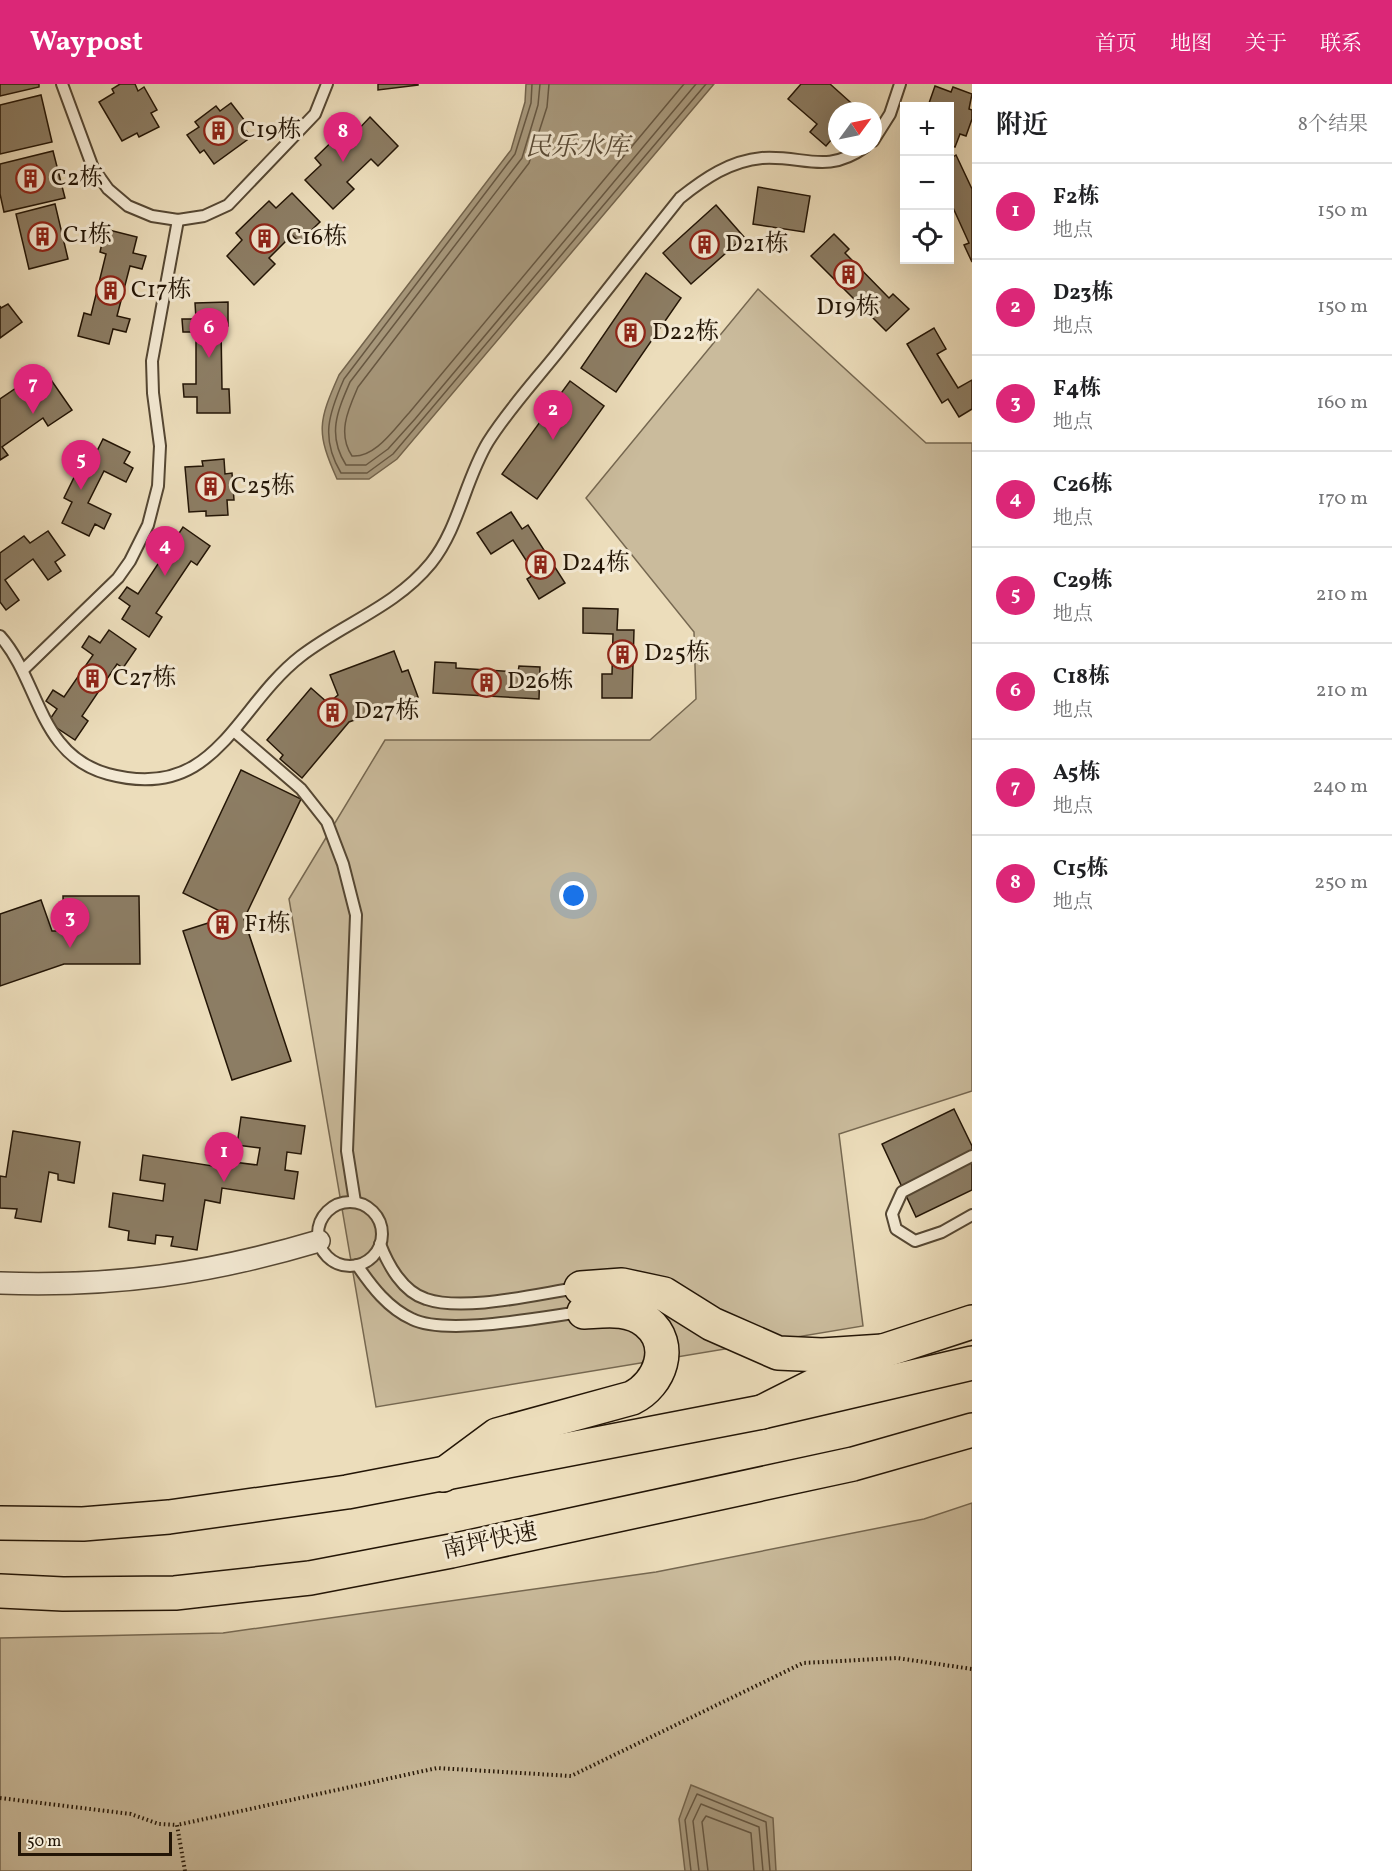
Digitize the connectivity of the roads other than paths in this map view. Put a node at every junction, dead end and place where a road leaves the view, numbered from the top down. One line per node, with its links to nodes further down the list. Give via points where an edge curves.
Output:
1 (62, 84): 6 (lane, via 93,168 108,189 128,206 152,216)
2 (327, 84): 6 (lane, via 315,114 228,205 204,216)
3 (900, 84): 4 (lane)
4 (882, 127)
5 (852, 156): 9 (lane, via 823,164 763,158 732,165 704,178 680,198 502,422 475,468 452,529 432,561 407,589 376,612 301,657 265,692)
6 (178, 220): 8 (lane, via 152,360 160,466 148,525 118,578)
7 (0, 636): 8 (lane)
8 (23, 670): 9 (lane, via 49,730 74,756 106,773 142,780 177,774 210,758)
9 (235, 732): 11 (lane, via 301,789 327,822 356,915 347,1151)
10 (972, 1156): 12 (lane, via 902,1192 892,1214 896,1229 915,1241 942,1232)
11 (355, 1203): 13 (lane, via 334,1206 326,1212); 14 (lane, via 366,1206 380,1222)
12 (972, 1215)
13 (319, 1241): 15 (lane, via 329,1258); 16 (street, via 193,1273 62,1286)
14 (380, 1244): 15 (lane, via 367,1261); 17 (lane, via 388,1265 424,1299 449,1304)
15 (357, 1265): 17 (lane, via 372,1287 414,1320 460,1325)
16 (0, 1283)
17 (583, 1300): 19 (highway, via 622,1285 664,1294 712,1324 778,1353); 23 (highway, via 648,1322 659,1339 662,1356 657,1377 645,1391 632,1398 497,1435)
18 (972, 1322): 19 (highway)
19 (883, 1351): 21 (highway)
20 (972, 1363): 21 (highway)
21 (762, 1412): 23 (highway)
22 (972, 1430): 25 (highway, 南坪快速, via 853,1464 310,1578 175,1593)
23 (443, 1475): 24 (highway, via 169,1517 83,1524)
24 (0, 1523)
25 (0, 1591)

